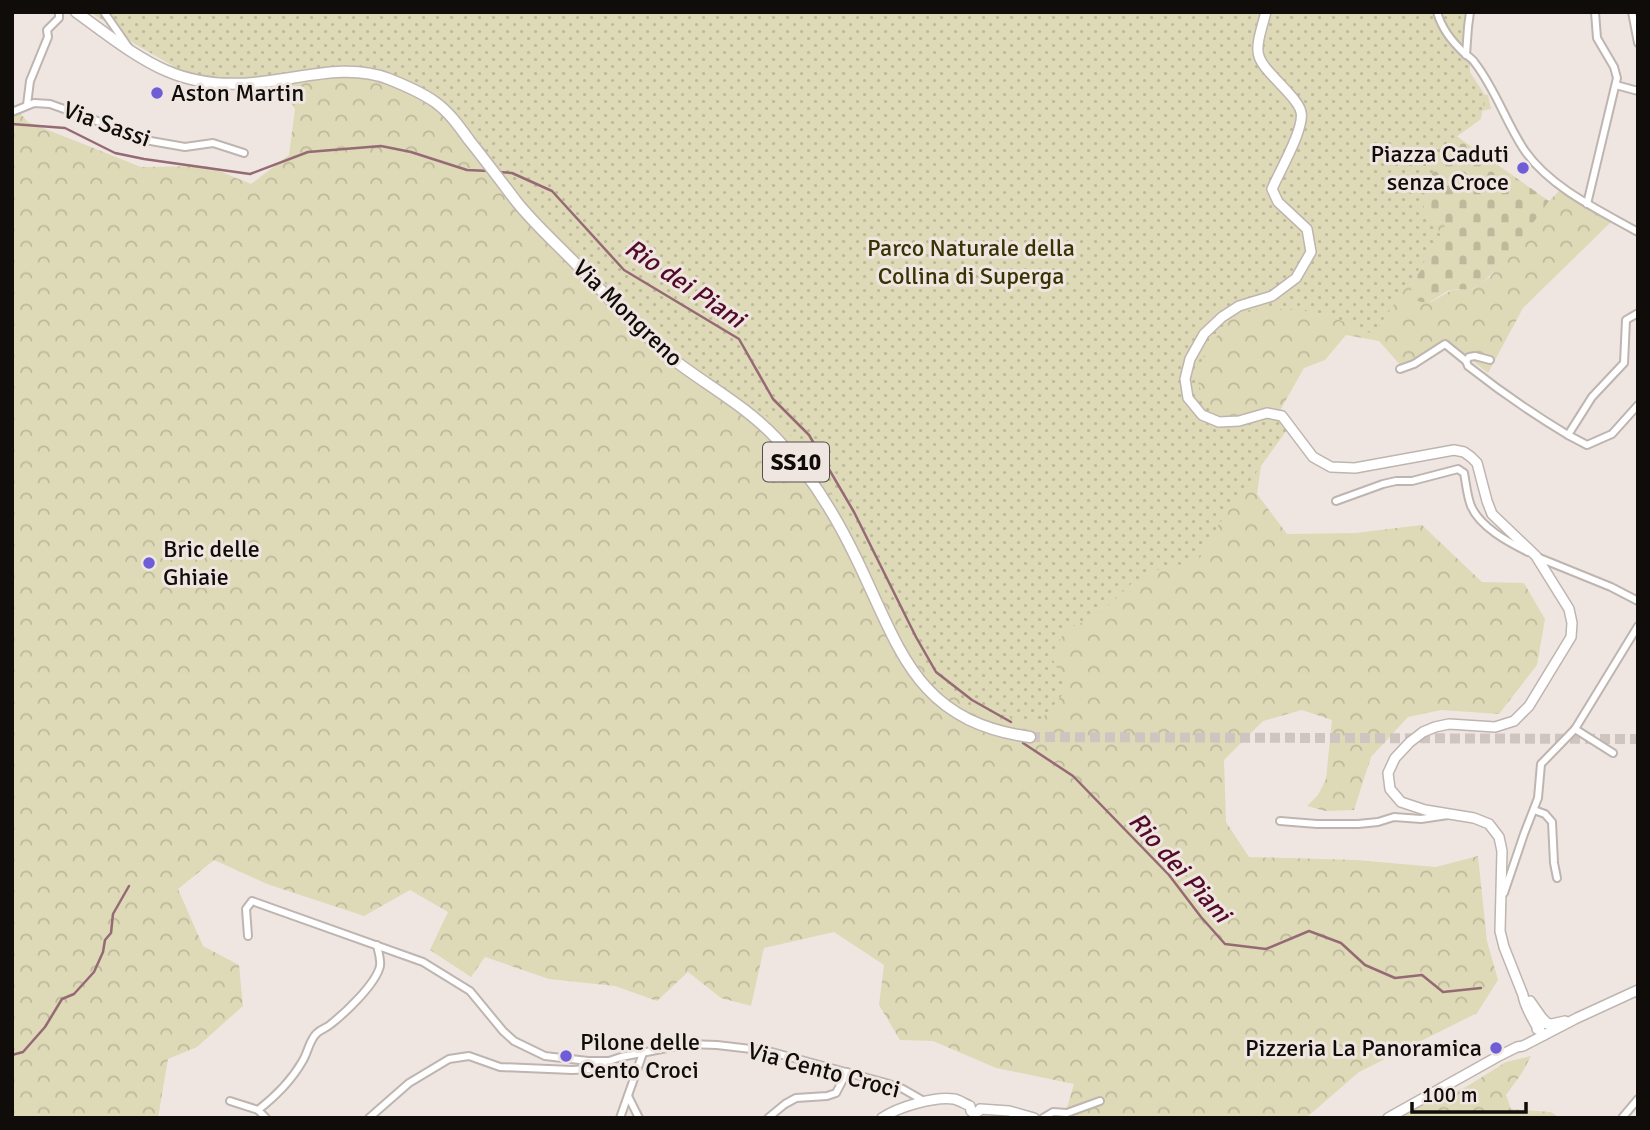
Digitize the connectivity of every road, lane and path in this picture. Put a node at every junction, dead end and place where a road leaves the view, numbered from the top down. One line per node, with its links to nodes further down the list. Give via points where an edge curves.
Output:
1 (60, 12): 14 (street, via 47,30)
2 (76, 12): 10 (main road, Via Mongreno)
3 (104, 12): 10 (street, Via Mongreno)
4 (1266, 12): 26 (street, via 1257,51 1261,63 1301,113 1272,189 1278,202 1307,229 1311,252 1296,278 1272,296 1239,306 1204,334 1185,379 1188,398 1202,415 1219,422 1267,413 1282,416 1313,457 1331,467 1355,468 1464,452 1477,463 1492,514)
5 (1437, 12): 11 (street, via 1445,31)
6 (1471, 12): 11 (street)
7 (1595, 12): 12 (street, via 1597,38 1617,72)
8 (1632, 12): 9 (street)
9 (1638, 44)
10 (131, 50): 30 (main road, Via Mongreno / SS10, via 170,72 198,80 239,84 342,72 383,77 434,101 450,114 519,204 615,304 661,348 747,412 790,453 826,502 905,659 924,686 963,718)
11 (1466, 55): 17 (street, via 1487,81 1526,153 1555,183)
12 (1616, 85): 13 (street); 17 (street)
13 (1638, 91)
14 (27, 105): 15 (street, Via Sassi); 16 (street, Via Sassi, via 50,104 153,142 185,147 213,143)
15 (12, 112)
16 (244, 153)
17 (1587, 204): 18 (street)
18 (1638, 232)
19 (1638, 313): 24 (street, via 1626,320 1624,363 1592,397)
20 (1490, 360): 21 (street, via 1475,356)
21 (1466, 361): 22 (street, via 1445,344); 24 (street, via 1499,390)
22 (1400, 369)
23 (1638, 405): 24 (street, via 1612,434 1587,446)
24 (1569, 435)
25 (1336, 501): 26 (street, via 1383,484 1458,469 1464,473 1477,515 1512,544)
26 (1536, 556): 27 (street); 33 (street, via 1569,609 1572,624 1571,637 1529,706 1514,721 1495,727 1449,724 1423,732 1395,758 1388,773 1390,789 1401,802)
27 (1638, 601)
28 (1638, 626): 29 (street)
29 (1575, 729): 31 (street); 32 (street, via 1541,764)
30 (1030, 737)
31 (1613, 753)
32 (1534, 810): 35 (street, via 1552,822); 36 (street)
33 (1450, 815): 34 (street, via 1358,824); 36 (street, via 1489,824 1499,837)
34 (1280, 821)
35 (1557, 878)
36 (1500, 904): 40 (street, via 1500,931 1508,958 1523,1000)
37 (248, 936): 38 (street, via 246,909 251,901)
38 (377, 945): 42 (street, via 424,962 470,991 514,1041 545,1056); 49 (street, via 378,972 363,993 316,1033 290,1082)
39 (1638, 990): 40 (street)
40 (1545, 1030): 59 (street)
41 (643, 1053): 42 (street, Via Cento Croci); 43 (street, Via Cento Croci, via 687,1044 729,1046 768,1051); 44 (street)
42 (609, 1061): 52 (street, Via Cento Croci, via 594,1069 572,1070 500,1067 469,1056 449,1059 410,1083)
43 (847, 1072): 47 (street, Via Cento Croci, via 903,1089); 55 (street, via 836,1093 796,1098)
44 (628, 1096): 53 (street); 54 (street)
45 (1638, 1099): 60 (street)
46 (230, 1101): 49 (street)
47 (924, 1101): 50 (street, via 955,1099); 56 (street)
48 (1100, 1101): 58 (street)
49 (258, 1110): 51 (street)
50 (972, 1111): 57 (street, via 1009,1111)
51 (266, 1118)
52 (369, 1118)
53 (620, 1118)
54 (639, 1118)
55 (768, 1118)
56 (882, 1118)
57 (1034, 1118)
58 (1043, 1118)
59 (1388, 1118)
60 (1622, 1118)

